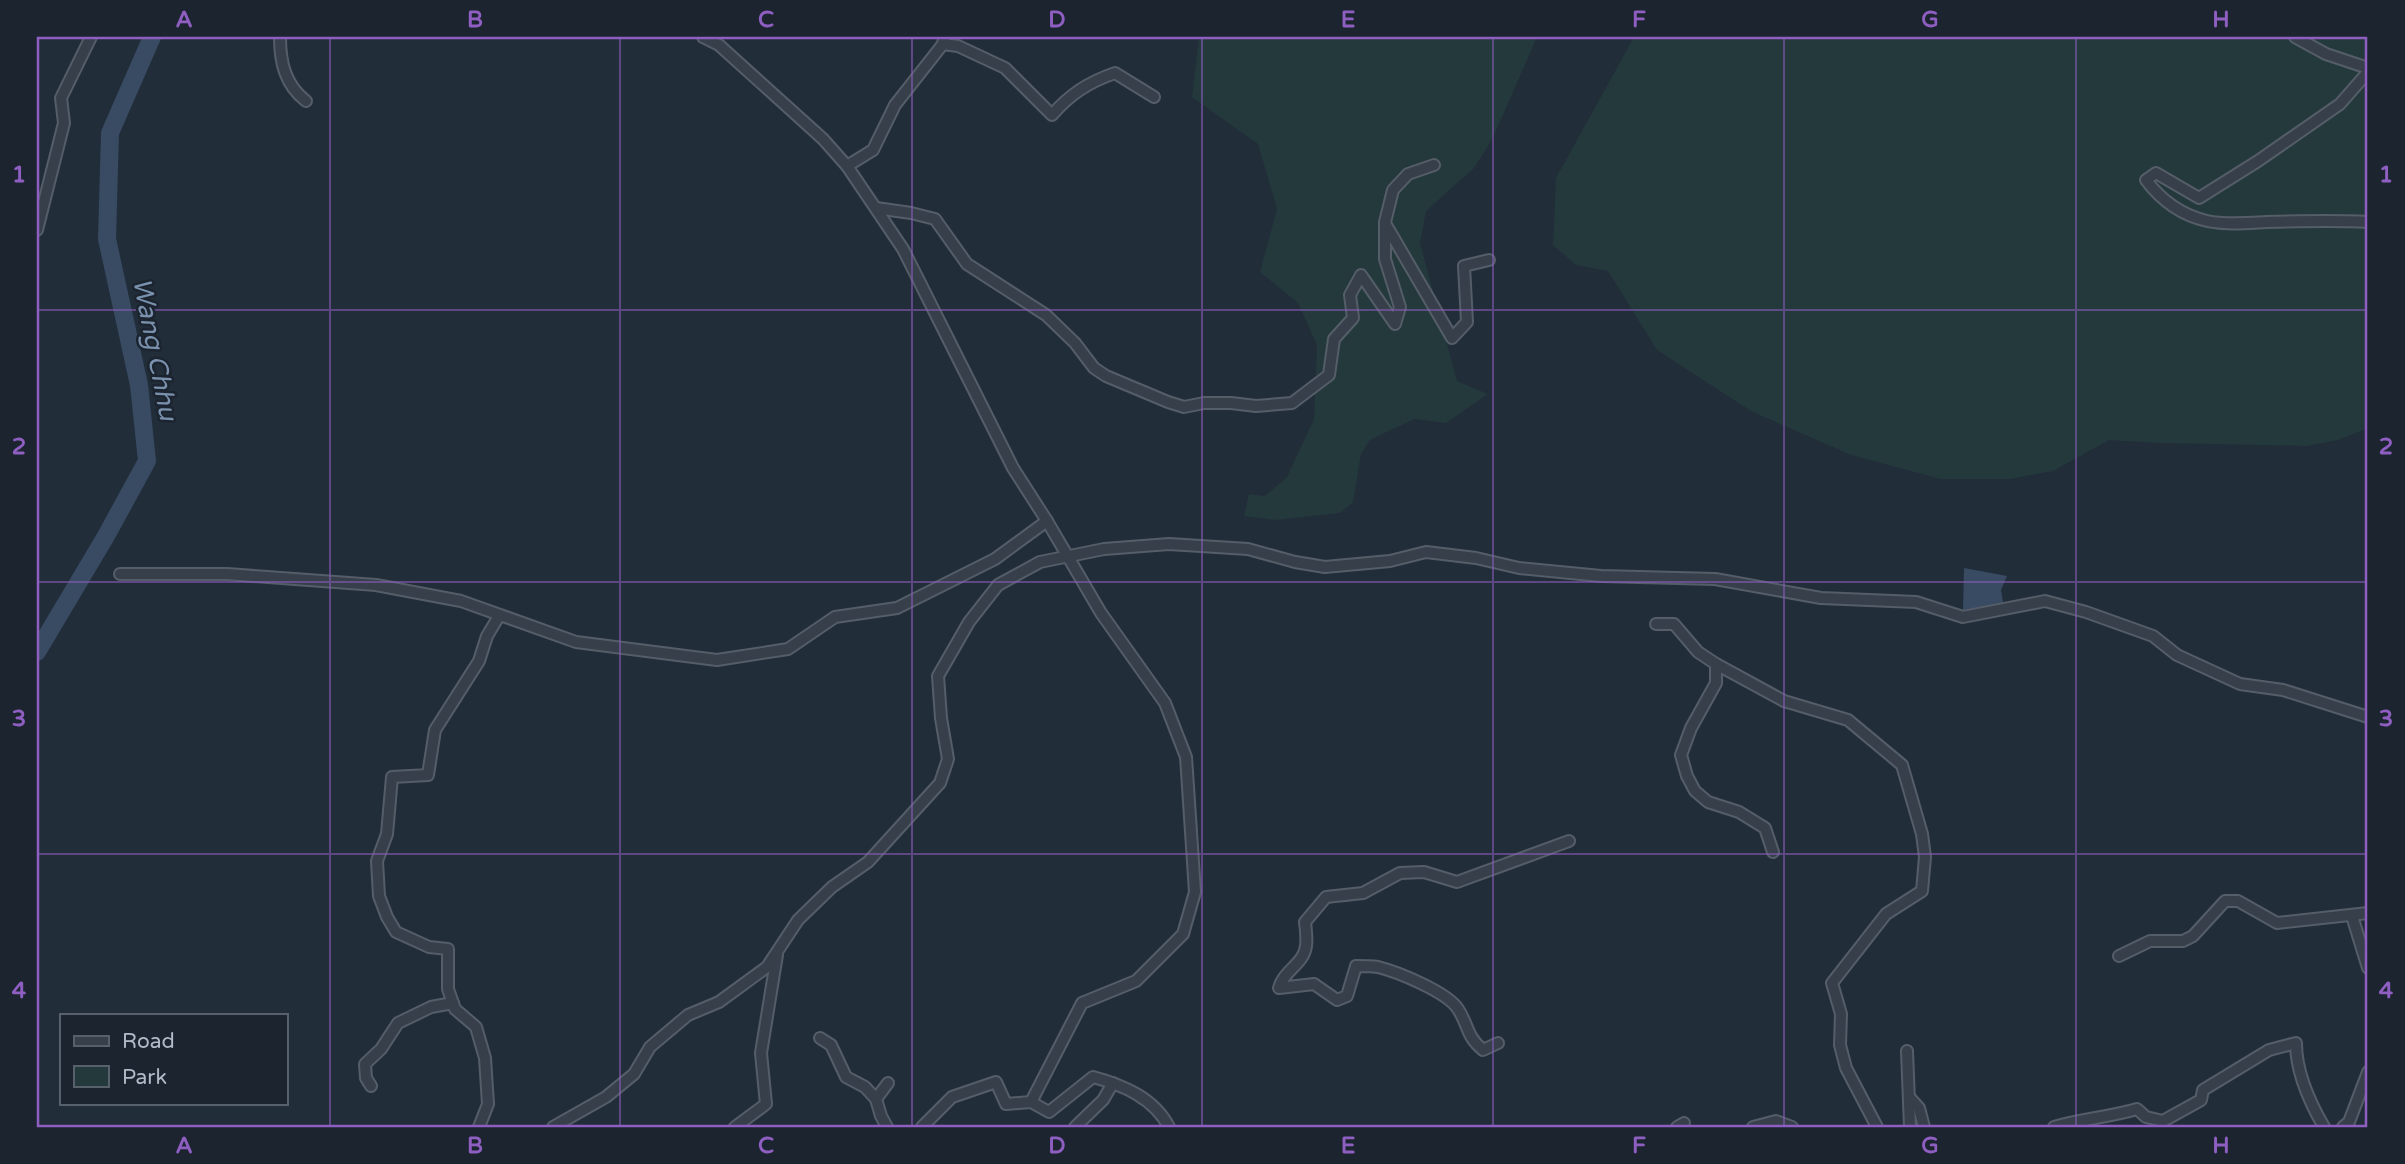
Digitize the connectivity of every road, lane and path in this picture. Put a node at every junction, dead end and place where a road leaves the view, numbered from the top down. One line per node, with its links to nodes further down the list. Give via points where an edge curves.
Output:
1 (91, 37): 14 (street, via 61,97 64,123)
2 (279, 37): 8 (street, via 285,74)
3 (703, 37): 10 (street, via 738,62)
4 (2295, 37): 6 (street)
5 (944, 40): 7 (street, via 1005,68 1052,115 1090,82 1115,73); 10 (street, via 895,105 873,150)
6 (2368, 70): 13 (street, via 2340,104 2199,198 2156,173 2146,180 2173,207 2206,221)
7 (1154, 97)
8 (306, 101)
9 (1434, 165): 12 (street, via 1408,174 1393,190)
10 (847, 166): 11 (street)
11 (876, 208): 12 (street, via 935,219 967,264 1046,315 1094,368 1184,407 1292,403 1313,389 1329,375 1334,339 1353,318 1350,295 1361,275 1395,324 1400,307 1385,259); 16 (street, via 903,249 1013,468)
12 (1385, 222): 15 (street, via 1452,338 1467,322 1464,265)
13 (2368, 222)
14 (37, 230)
15 (1489, 260)
16 (1047, 521): 17 (street); 19 (street, via 995,559 897,608 835,617 788,649 717,660 576,642)
17 (1068, 556): 22 (street, via 1104,548 1210,545 1325,567 1390,561 1426,552 1519,568 1716,579 1821,598 1916,602 1963,617 2045,601 2153,636 2178,655 2240,684 2283,690); 27 (street, via 1040,562 998,585 969,622 938,676 948,759 940,783 868,862 832,887 798,920); 40 (street, via 1101,613 1165,703 1186,757 1195,892 1183,934 1136,981 1082,1003)
18 (120, 574): 19 (street, via 227,574 376,585 461,601)
19 (499, 616): 30 (street, via 479,661 435,730 428,775 392,777 387,835 377,861 379,896 396,932 429,947 448,949)
20 (1656, 624): 21 (street, via 1674,624 1698,652)
21 (1716, 664): 24 (street, via 1716,683 1681,755 1687,776 1708,802 1739,812 1765,828); 50 (street, via 1784,701 1848,720 1902,765 1925,857 1922,891 1886,914 1832,983 1841,1014 1840,1045 1846,1068)
22 (2368, 717)
23 (1569, 841): 32 (street, via 1457,882 1424,872 1400,873 1363,893 1326,897 1305,922 1306,948 1300,961 1281,978 1279,988 1314,984 1337,1000 1347,996 1356,966 1378,967 1448,997 1472,1041 1483,1050)
24 (1773, 852)
25 (2368, 913): 26 (street)
26 (2352, 916): 28 (street, via 2277,923 2238,901 2225,901 2193,936 2183,941 2150,941); 29 (street)
27 (777, 951): 42 (street, via 767,967 719,1002 688,1015 650,1046 634,1074 606,1097); 43 (street, via 761,1053 766,1104)
28 (2119, 956)
29 (2368, 968)
30 (453, 1003): 37 (street, via 431,1007 398,1023 365,1065); 41 (street, via 476,1027 485,1058 488,1104)
31 (820, 1038): 38 (street, via 831,1045 846,1077)
32 (1498, 1043)
33 (1907, 1051): 39 (street)
34 (2368, 1072): 55 (street, via 2350,1122)
35 (888, 1083): 38 (street)
36 (1113, 1083): 40 (street, via 1093,1077 1049,1112); 46 (street); 47 (street, via 1146,1099)
37 (371, 1086)
38 (876, 1098): 44 (street)
39 (1910, 1098): 51 (street); 52 (street, via 1919,1108)
40 (1031, 1102): 45 (street, via 1006,1104 996,1082 952,1097)
41 (479, 1127)
42 (553, 1127)
43 (735, 1127)
44 (887, 1127)
45 (921, 1127)
46 (1075, 1127)
47 (1170, 1127)
48 (1753, 1127): 49 (street, via 1776,1121)
49 (1792, 1127)
50 (1877, 1127)
51 (1910, 1127)
52 (1924, 1127)
53 (2054, 1127): 54 (street, via 2137,1110 2164,1121 2201,1100 2203,1090 2269,1050 2296,1043 2296,1059)
54 (2324, 1127)
55 (2343, 1127)

